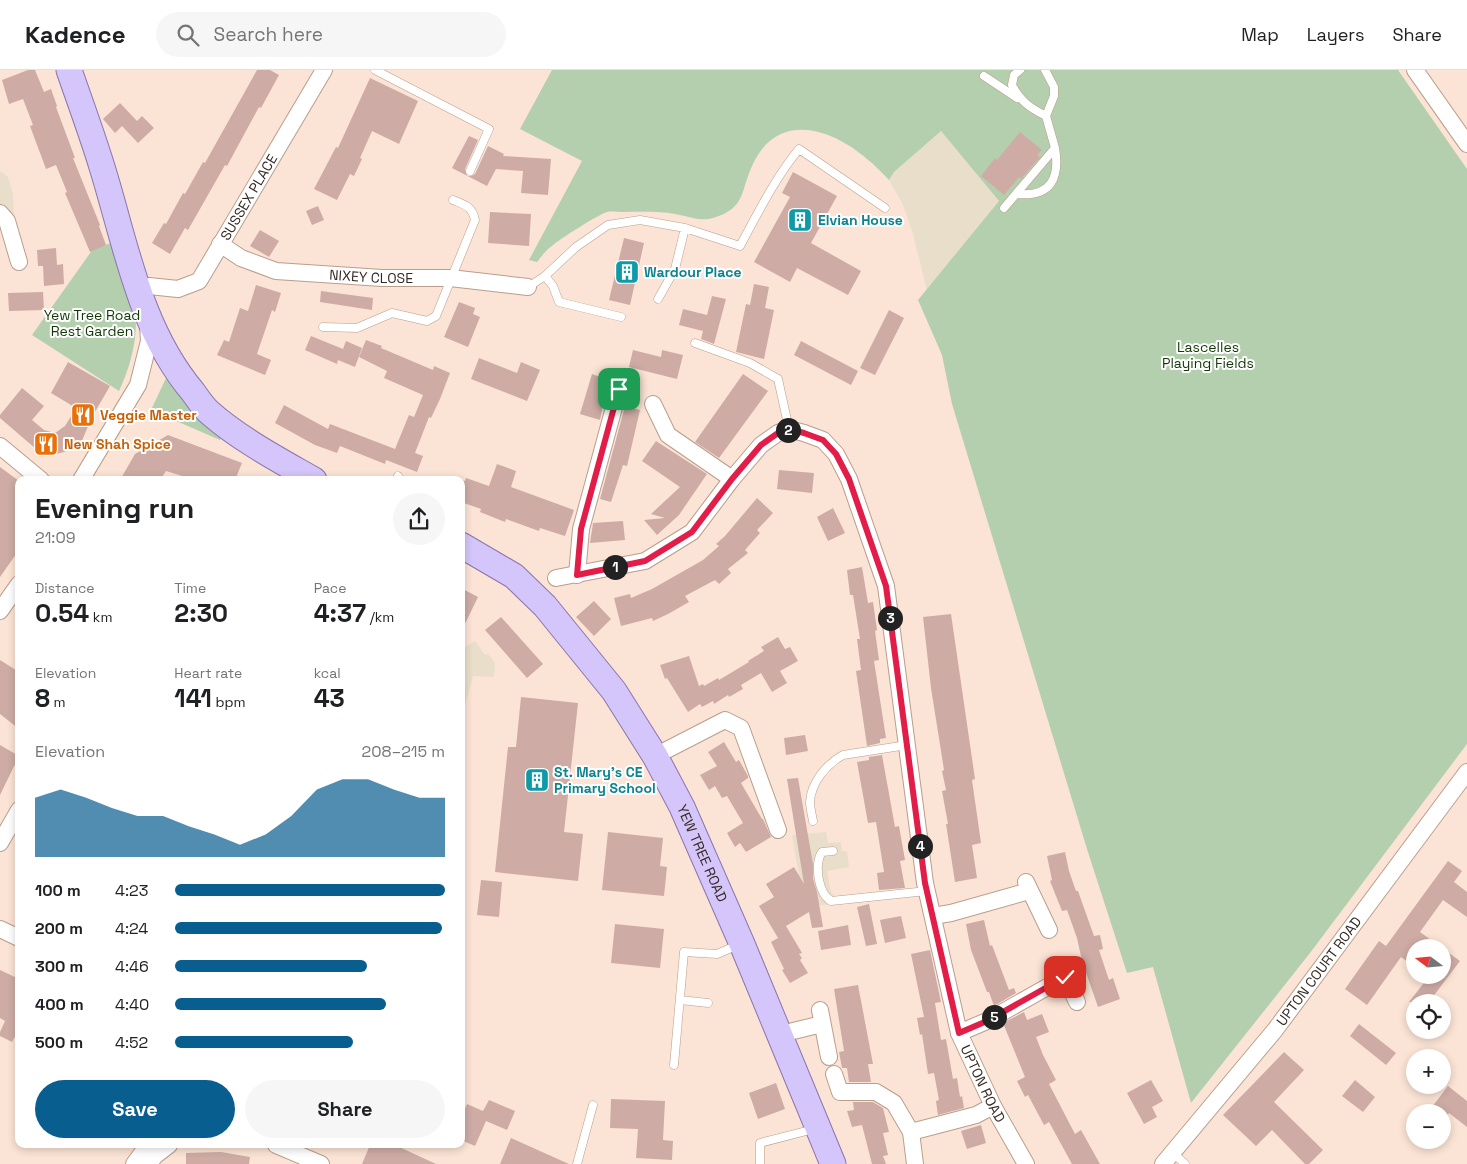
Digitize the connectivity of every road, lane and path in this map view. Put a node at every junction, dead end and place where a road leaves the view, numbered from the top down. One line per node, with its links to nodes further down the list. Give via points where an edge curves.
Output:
1 (69, 70): 12 (main road)
2 (324, 70): 20 (street, SUSSEX PLACE)
3 (375, 70): 13 (lane, via 489,129)
4 (1020, 70): 8 (lane, via 1014,75 1012,85)
5 (1045, 70): 9 (lane, via 1054,87)
6 (1415, 70): 10 (street)
7 (984, 76): 8 (lane)
8 (1019, 99): 9 (lane)
9 (1046, 116): 11 (lane)
10 (1467, 144)
11 (1055, 148): 14 (lane); 14 (lane, via 1056,170 1051,185 1039,193)
12 (102, 166): 24 (main road, via 130,222); 28 (main road)
13 (470, 171)
14 (1018, 194): 17 (lane)
15 (453, 200): 23 (lane, via 473,211 475,220)
16 (885, 208): 19 (lane, via 799,149 761,206 740,246)
17 (1004, 208)
18 (0, 213): 21 (street, via 7,221)
19 (684, 228): 22 (lane, via 640,220 608,225 576,247); 26 (lane, via 674,269)
20 (220, 244): 23 (street, NIXEY CLOSE, via 241,258 276,271 382,278); 24 (street, SUSSEX PLACE, via 199,280 178,289)
21 (19, 262)
22 (545, 276): 25 (lane); 27 (lane, via 559,302)
23 (450, 278): 25 (street, NIXEY CLOSE); 29 (lane, via 436,316 427,321 392,312 357,328)
24 (149, 286): 35 (main road, via 188,361 220,404)
25 (528, 287)
26 (658, 299)
27 (621, 317)
28 (148, 320): 35 (main road, via 178,376 209,412); 37 (street, via 149,341 138,386)
29 (323, 326)
30 (695, 343): 33 (lane, via 750,362 778,379)
31 (619, 389): 41 (street, via 581,529)
32 (653, 404): 39 (street, via 668,435)
33 (789, 429): 39 (street, via 761,445); 45 (street, UPTON ROAD, via 823,440 836,454 849,479 886,586)
34 (0, 446): 36 (street)
35 (261, 450): 38 (main road)
36 (36, 476)
37 (83, 476)
38 (307, 476)
39 (732, 479): 41 (street, via 692,532 645,561)
40 (465, 547): 46 (main road, YEW TREE ROAD, via 514,576 545,606 614,690)
41 (577, 575): 42 (street)
42 (556, 578)
43 (15, 590): 44 (street)
44 (0, 611)
45 (907, 745): 49 (lane, via 843,755 834,760 821,774 812,792); 53 (street, UPTON ROAD)
46 (655, 756): 50 (street, via 725,720 742,728); 58 (main road, YEW TREE ROAD, via 682,807)
47 (1467, 772): 74 (street, UPTON COURT ROAD)
48 (15, 817): 51 (street)
49 (813, 821)
50 (778, 830)
51 (0, 843)
52 (833, 850): 53 (lane, via 822,852 818,867 823,892 831,901)
53 (927, 892): 54 (street, UPTON ROAD)
54 (933, 916): 56 (street, via 951,913 1028,886); 62 (street, UPTON ROAD)
55 (0, 929): 57 (street)
56 (1049, 930)
57 (15, 936)
58 (742, 944): 59 (lane, via 717,954 684,952); 63 (main road, YEW TREE ROAD)
59 (680, 1000): 61 (lane); 65 (lane)
60 (1077, 1002): 62 (street, via 1064,973 987,1021)
61 (708, 1003)
62 (959, 1033): 68 (street, UPTON ROAD)
63 (781, 1034): 64 (street, via 821,1017); 69 (main road, YEW TREE ROAD)
64 (829, 1056)
65 (674, 1064)
66 (834, 1074): 70 (street, via 840,1092 876,1092 894,1103)
67 (592, 1105): 78 (lane)
68 (993, 1106): 70 (street, via 976,1115); 82 (street, UPTON ROAD)
69 (818, 1128): 79 (lane, via 760,1143); 80 (main road, YEW TREE ROAD)
70 (910, 1132): 81 (street)
71 (146, 1148): 75 (street)
72 (166, 1148): 76 (street)
73 (283, 1148): 77 (street)
74 (1174, 1160)
75 (134, 1164)
76 (148, 1164)
77 (321, 1164)
78 (577, 1164)
79 (760, 1164)
80 (833, 1164)
81 (915, 1164)
82 (1026, 1164)

